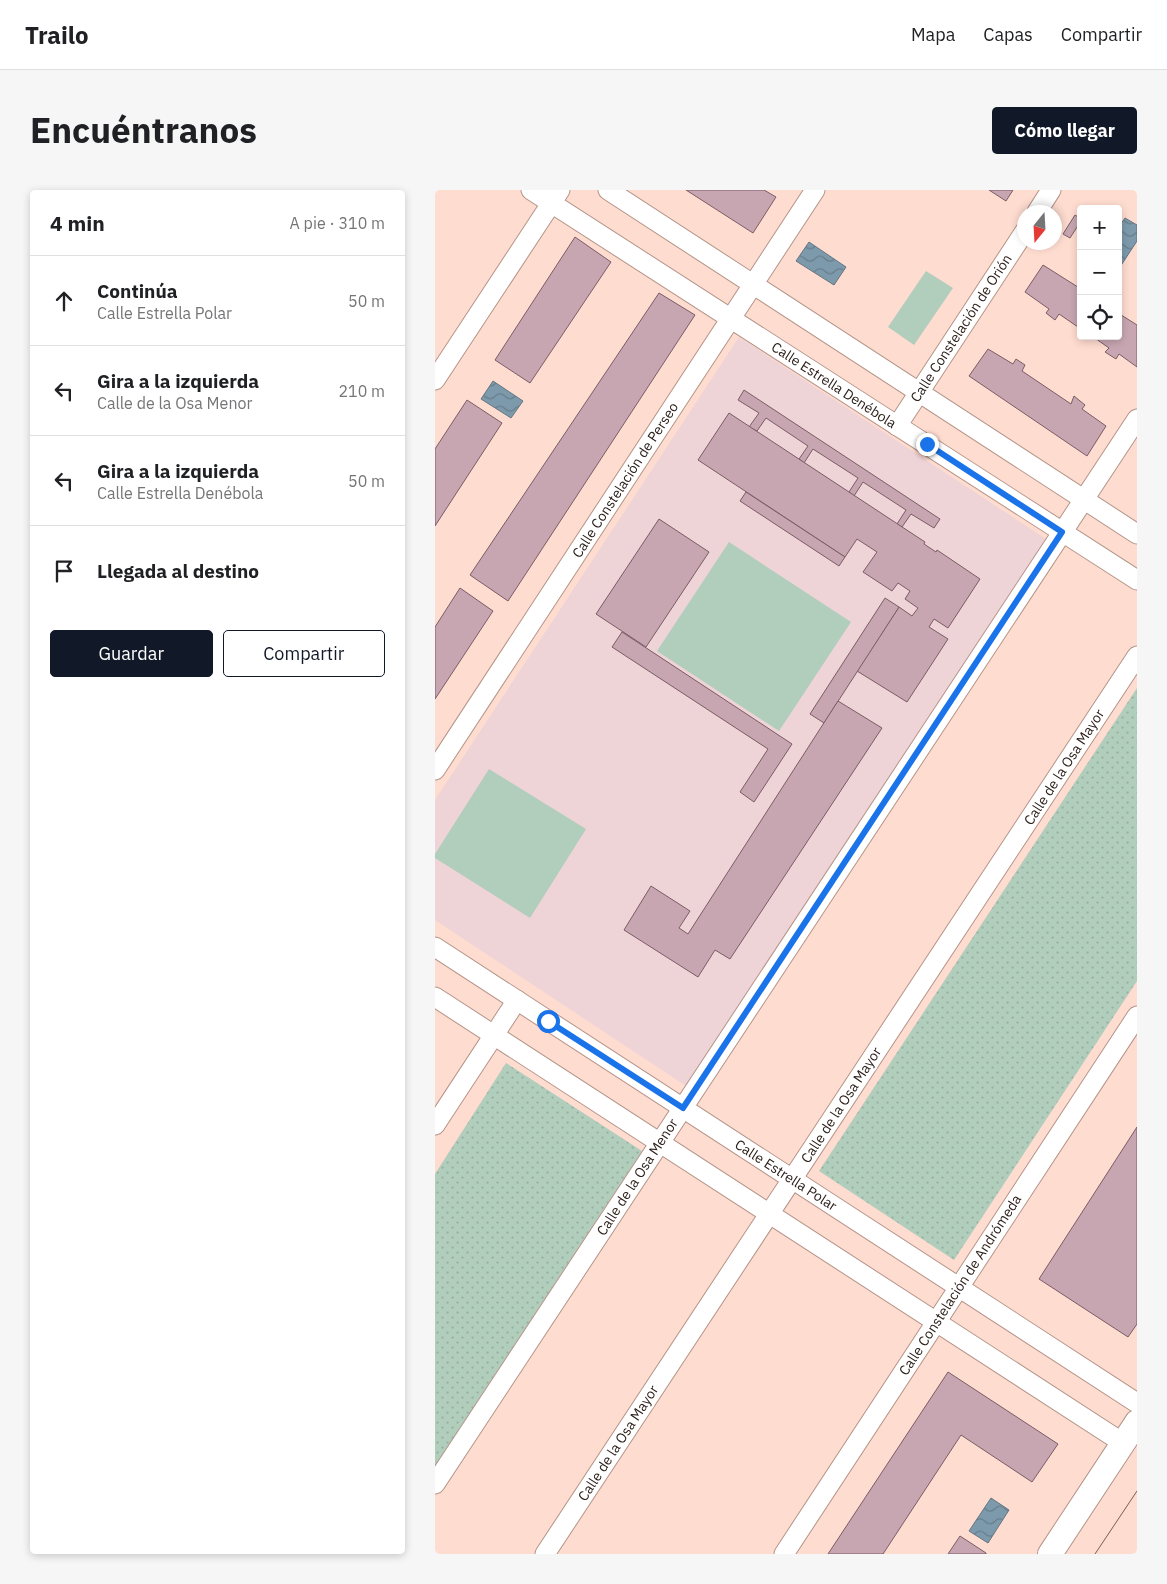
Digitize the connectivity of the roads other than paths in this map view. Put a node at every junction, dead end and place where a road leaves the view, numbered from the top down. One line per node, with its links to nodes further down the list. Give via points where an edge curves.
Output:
1 (531, 190): 5 (street, Calle Estrella Denébola)
2 (608, 190): 8 (street)
3 (815, 190): 8 (street, Calle Constelación de Perseo)
4 (1051, 190): 6 (street)
5 (556, 196): 9 (street, Calle Estrella Denébola); 10 (street)
6 (1041, 205)
7 (1017, 243): 11 (street, Calle Constelación de Orión)
8 (753, 284): 9 (street, Calle Constelación de Perseo); 11 (street)
9 (731, 318): 13 (street, Calle Estrella Denébola); 19 (street, Calle Constelación de Perseo)
10 (435, 380)
11 (919, 392): 13 (street, Calle Constelación de Orión); 14 (street)
12 (1137, 419): 14 (street, Calle de la Osa Menor)
13 (897, 426): 15 (street, Calle Estrella Denébola)
14 (1084, 499): 15 (street, Calle de la Osa Menor); 16 (street)
15 (1062, 532): 17 (street, Calle Estrella Denébola); 25 (street, Calle de la Osa Menor)
16 (1137, 534)
17 (1137, 580)
18 (1137, 656): 28 (street, Calle de la Osa Mayor)
19 (435, 770)
20 (435, 947): 22 (street, Calle Estrella Polar)
21 (435, 998): 24 (street)
22 (517, 1000): 24 (street); 25 (street, Calle Estrella Polar)
23 (1137, 1016): 30 (street, Calle Constelación de Andrómeda)
24 (494, 1036): 26 (street); 27 (street)
25 (683, 1108): 27 (street, Calle de la Osa Menor); 28 (street, Calle Estrella Polar)
26 (435, 1125)
27 (660, 1143): 29 (street); 34 (street, Calle de la Osa Menor)
28 (792, 1179): 29 (street, Calle de la Osa Mayor); 30 (street, Calle Estrella Polar)
29 (769, 1214): 31 (street); 35 (street, Calle de la Osa Mayor)
30 (959, 1287): 31 (street, Calle Constelación de Andrómeda); 32 (street, Calle Estrella Polar)
31 (936, 1322): 33 (street); 36 (street, Calle Constelación de Andrómeda)
32 (1137, 1403)
33 (1132, 1432): 37 (street)
34 (435, 1484)
35 (545, 1554)
36 (784, 1554)
37 (1050, 1554)

